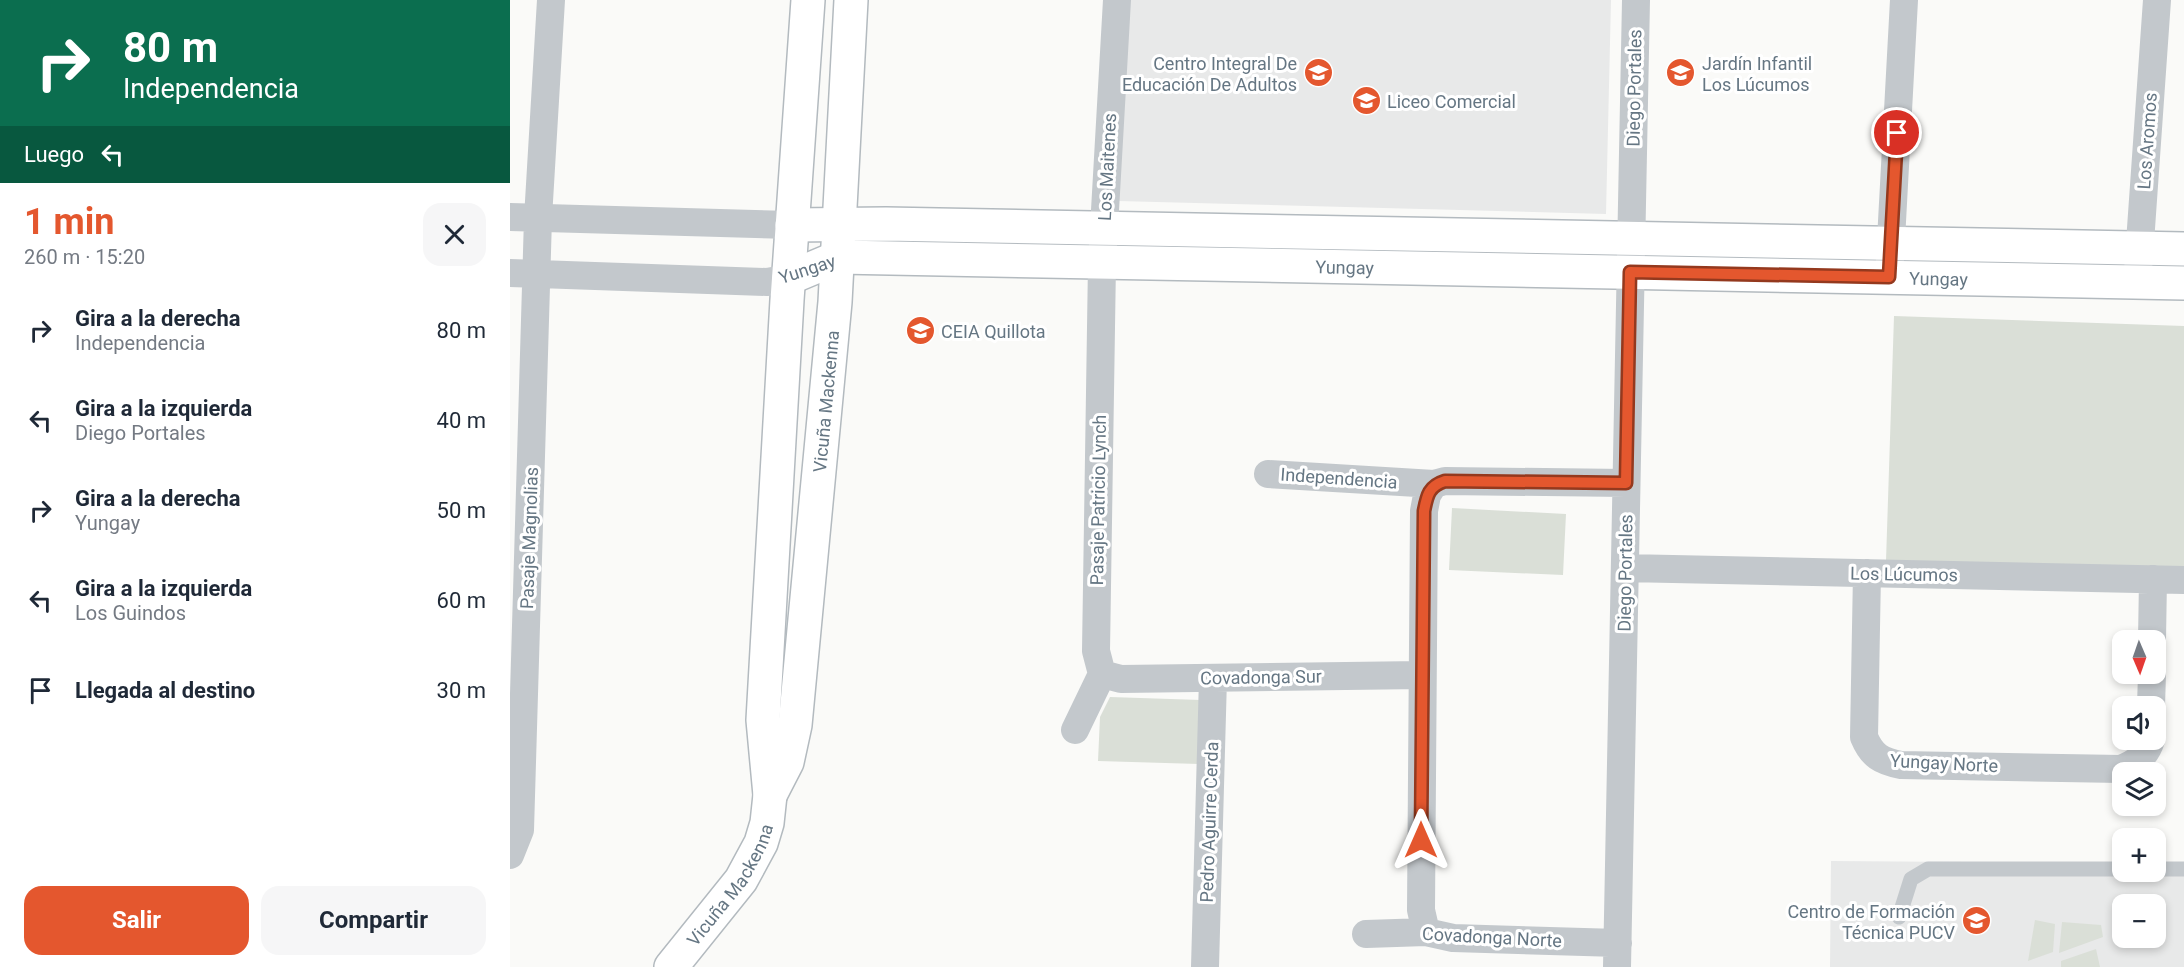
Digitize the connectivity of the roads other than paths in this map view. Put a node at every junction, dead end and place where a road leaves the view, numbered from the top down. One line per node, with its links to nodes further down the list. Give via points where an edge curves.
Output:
1 (551, 0): 9 (street, Pasaje Magnolias)
2 (808, 0): 11 (street, Vicuña Mackenna)
3 (851, 0): 10 (street, Vicuña Mackenna)
4 (1117, 0): 12 (street, Los Maitenes)
5 (1636, 0): 13 (street, Diego Portales)
6 (1904, 0): 14 (street)
7 (2157, 0): 15 (street, Los Aromos)
8 (510, 217): 9 (street, Yungay)
9 (538, 218): 11 (street, Yungay); 20 (street, Pasaje Magnolias)
10 (840, 223): 11 (street, Yungay); 12 (street, Yungay); 17 (street, Vicuña Mackenna)
11 (792, 225): 22 (street, Vicuña Mackenna)
12 (1104, 228): 13 (street, Yungay); 18 (street, Los Maitenes)
13 (1631, 239): 14 (street, Yungay); 19 (street, Diego Portales)
14 (1891, 244): 15 (street, Yungay); 21 (street)
15 (2139, 249): 16 (street, Yungay); 23 (street, Los Aromos)
16 (2184, 249)
17 (839, 257): 18 (street, Yungay); 22 (street, Yungay); 38 (street, Vicuña Mackenna, via 795,725 787,762)
18 (1102, 263): 19 (street, Yungay); 33 (street, Pasaje Patricio Lynch, via 1096,651)
19 (1630, 272): 21 (street, Yungay); 26 (street, Diego Portales)
20 (524, 273): 22 (street, Yungay, via 767,282); 39 (street, Pasaje Magnolias, via 520,830)
21 (1889, 277): 23 (street, Yungay)
22 (789, 278): 38 (street, Vicuña Mackenna, via 763,720)
23 (2137, 282): 24 (street, Yungay)
24 (2184, 283)
25 (1268, 474): 27 (street, Independencia)
26 (1626, 483): 27 (street, Independencia); 28 (street, Diego Portales)
27 (1434, 484): 34 (street, via 1424,511)
28 (1625, 568): 29 (street, Los Lúcumos); 46 (street, Diego Portales)
29 (1867, 573): 30 (street, Los Lúcumos); 37 (street, Yungay Norte, via 1864,737 1871,753 1901,765 2121,769 2136,763)
30 (2153, 579): 31 (street, Los Lúcumos); 32 (street)
31 (2184, 580)
32 (2152, 630)
33 (1102, 674): 35 (street, Covadonga Sur, via 1121,679); 36 (street)
34 (1421, 675): 35 (street, Covadonga Sur); 44 (street, via 1421,910)
35 (1213, 678): 48 (street, Pedro Aguirre Cerda)
36 (1076, 730)
37 (2146, 750)
38 (770, 795): 47 (street, Vicuña Mackenna, via 767,823 753,862)
39 (510, 855)
40 (2112, 869): 43 (lane, via 1928,869 1911,879)
41 (2166, 869): 42 (lane)
42 (2184, 869)
43 (1899, 917)
44 (1426, 932): 45 (street, Covadonga Norte); 46 (street, Covadonga Norte)
45 (1366, 934)
46 (1617, 955)
47 (671, 967)
48 (1205, 967)

